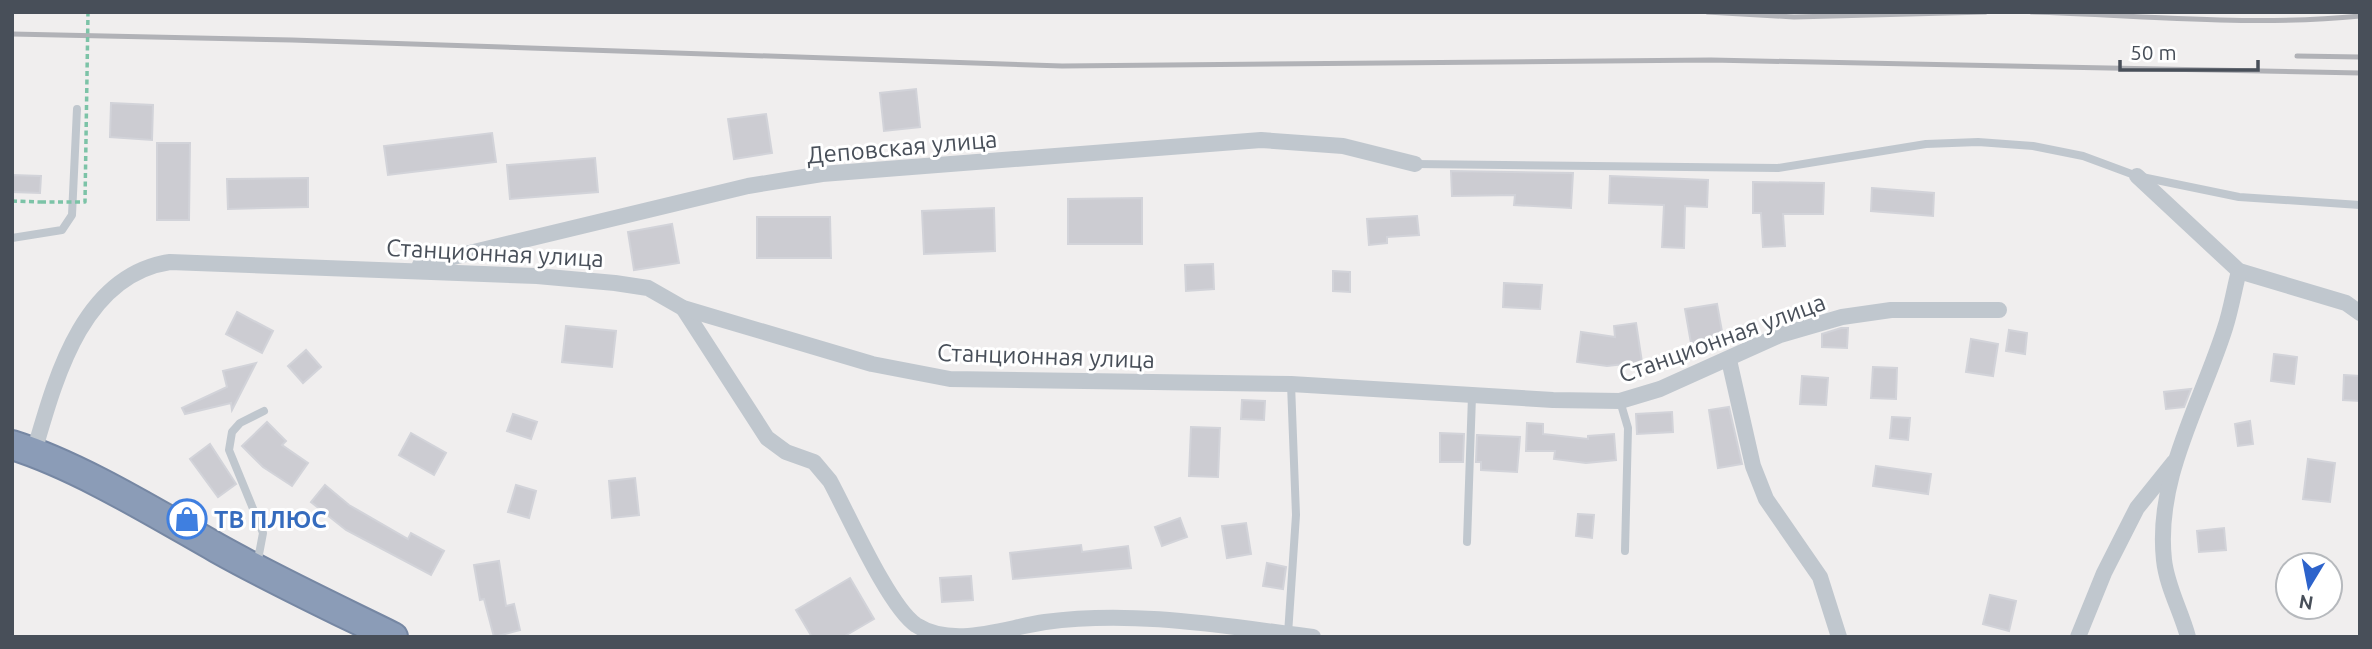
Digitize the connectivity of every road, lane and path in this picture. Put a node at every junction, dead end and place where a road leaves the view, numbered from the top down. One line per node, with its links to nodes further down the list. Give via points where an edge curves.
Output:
1 (88, 12): 5 (path, bridge, via 85,202)
2 (77, 109): 7 (lane, via 72,215 62,230)
3 (1415, 164): 4 (lane, via 1778,168 1926,144 1978,142 2083,156); 8 (street, Деповская улица, via 1343,146 1261,140 822,174 748,186)
4 (2137, 176): 6 (lane, via 2239,197); 9 (street)
5 (12, 201)
6 (2360, 205)
7 (12, 238)
8 (400, 270): 10 (street, Станционная улица, via 615,283 648,288); 18 (street, Станционная улица, via 170,261 150,265 120,284 78,331)
9 (2239, 271): 12 (street, via 2346,303); 19 (street, via 2225,328)
10 (683, 308): 14 (street, Станционная улица, via 872,364 929,376); 26 (street, via 767,438 786,452 814,462 830,481 900,613 932,634)
11 (1999, 310): 13 (street, Станционная улица, via 1891,310 1842,317 1780,335)
12 (2360, 313)
13 (1729, 360): 16 (street, Станционная улица); 28 (street, via 1753,466 1766,499 1820,577)
14 (1292, 384): 15 (street, Станционная улица); 25 (lane, via 1296,515)
15 (1472, 396): 16 (street, Станционная улица); 20 (lane)
16 (1620, 401): 21 (lane, via 1628,428)
17 (264, 411): 22 (lane, via 240,423 232,432 229,450 263,533)
18 (23, 448): 22 (highway)
19 (2176, 459): 29 (street, via 2137,508); 30 (street, via 2166,501 2164,560)
20 (1467, 542)
21 (1625, 551)
22 (256, 570): 24 (highway)
23 (1250, 632): 25 (street); 26 (street, via 1112,617)
24 (376, 633)
25 (1288, 634): 27 (street)
26 (950, 637)
27 (1313, 637)
28 (1839, 637)
29 (2078, 637)
30 (2188, 637)

